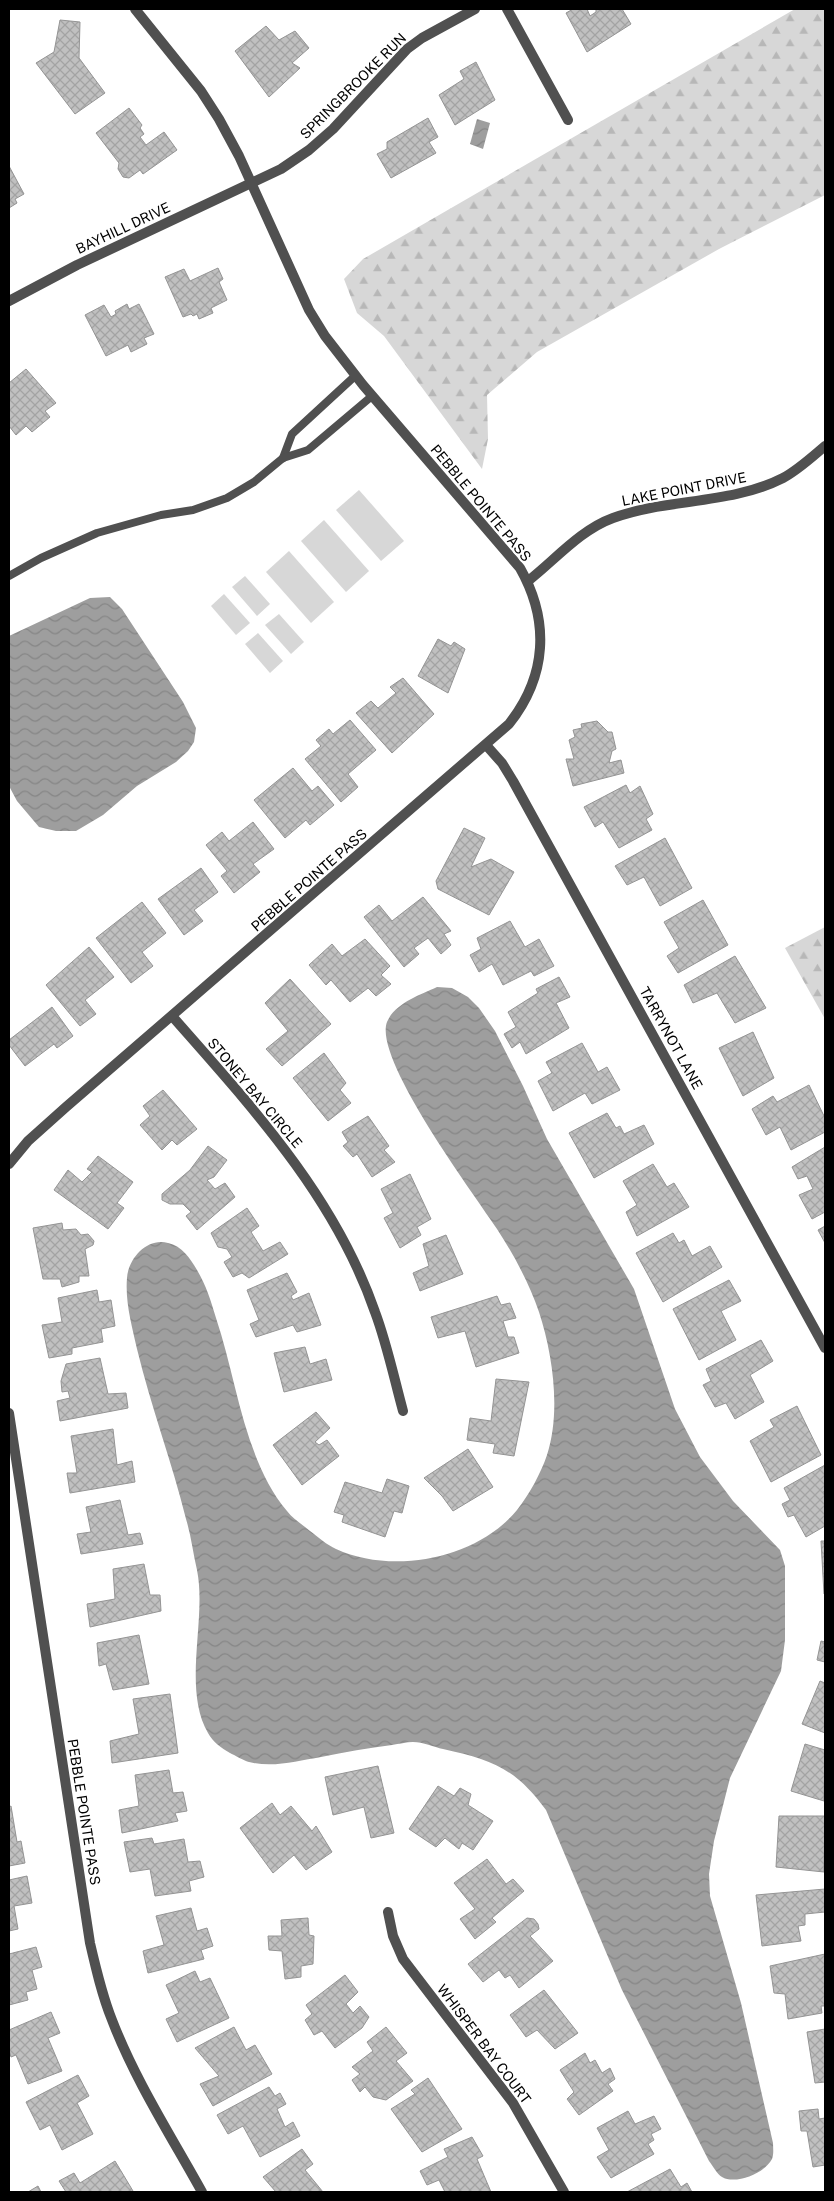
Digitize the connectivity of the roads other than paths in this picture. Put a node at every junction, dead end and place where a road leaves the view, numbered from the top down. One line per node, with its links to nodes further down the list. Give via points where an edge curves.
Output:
1 (135, 9): 5 (street, PEBBLE POINTE PASS, via 205,98)
2 (475, 9): 5 (street, SPRINGBROOKE RUN, via 407,49 308,150 282,169)
3 (507, 9): 4 (street)
4 (568, 120)
5 (250, 182): 6 (street, BAYHILL DRIVE); 7 (street, PEBBLE POINTE PASS, via 309,310)
6 (9, 301)
7 (355, 376): 8 (street, PEBBLE POINTE PASS); 10 (lane, via 292,434)
8 (372, 396): 10 (lane, via 308,450); 12 (street, PEBBLE POINTE PASS, via 510,555)
9 (825, 446): 12 (street, LAKE POINT DRIVE, via 784,478 756,489 611,519 584,534)
10 (283, 458): 11 (lane, via 254,482 227,498 97,533)
11 (9, 576)
12 (528, 581): 13 (street, PEBBLE POINTE PASS, via 540,631 535,678 517,714)
13 (486, 745): 14 (street, PEBBLE POINTE PASS); 16 (street, TARRYNOT LANE, via 513,781)
14 (172, 1016): 15 (street, PEBBLE POINTE PASS, via 28,1141); 17 (street, STONEY BAY CIRCLE, via 268,1126 317,1194 361,1276 376,1312)
15 (9, 1164)
16 (825, 1348)
17 (403, 1411)
18 (9, 1413): 20 (street, PEBBLE POINTE PASS, via 96,1970 128,2056)
19 (388, 1912): 21 (street, WHISPER BAY COURT, via 393,1936 404,1960 513,2103)
20 (202, 2192)
21 (564, 2192)

